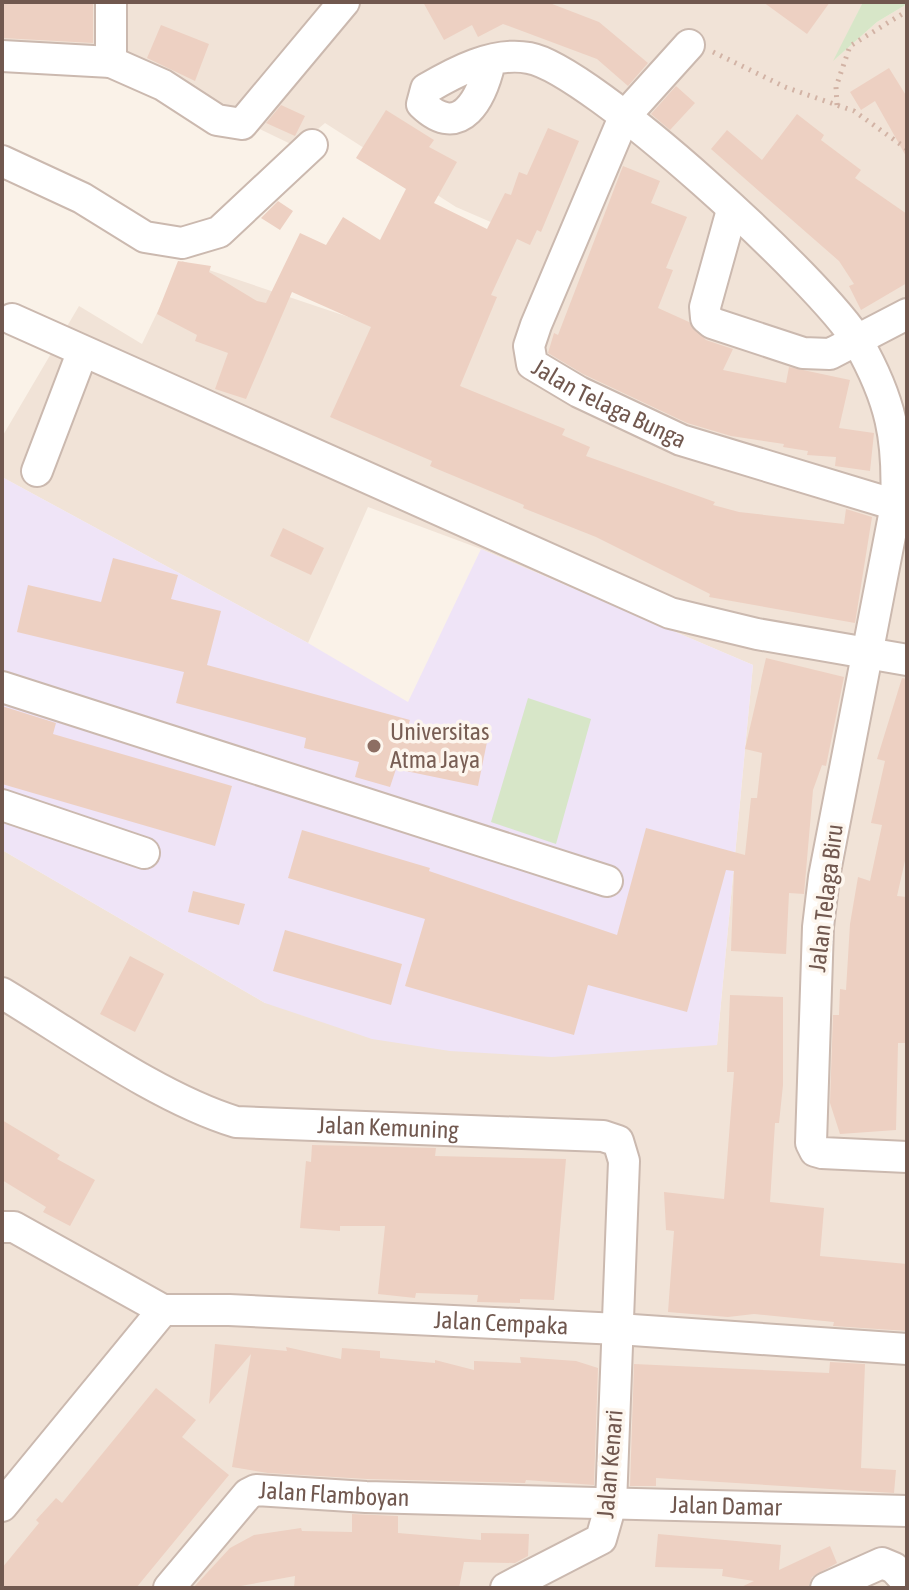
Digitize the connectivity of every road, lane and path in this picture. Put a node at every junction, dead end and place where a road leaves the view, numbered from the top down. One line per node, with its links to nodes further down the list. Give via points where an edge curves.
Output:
1 (111, 2): 6 (street)
2 (344, 2): 6 (street, via 242,124 217,120 163,85)
3 (907, 11): 8 (path, via 850,46 836,87)
4 (689, 45): 8 (path); 9 (street)
5 (2, 56): 6 (street)
6 (111, 62)
7 (490, 62): 9 (street, Jalan Telaga Biru, via 530,58 569,75)
8 (837, 105): 11 (path, via 867,118)
9 (624, 117): 13 (street, Jalan Telaga Biru); 19 (street, Jalan Telaga Bunga, via 536,325 529,346 532,364 681,440)
10 (312, 145): 12 (street, via 219,232 182,243 145,237 82,198)
11 (907, 149)
12 (2, 161)
13 (732, 210): 16 (street, Jalan Telaga Biru, via 782,252); 16 (street, via 706,318 803,353 830,354)
14 (907, 314): 16 (street)
15 (12, 319): 17 (street)
16 (857, 341): 19 (street, Jalan Telaga Biru, via 890,410 898,446)
17 (82, 353): 18 (street); 20 (street, via 659,608 699,622)
18 (37, 471)
19 (896, 505): 20 (street, Jalan Telaga Biru)
20 (865, 654): 21 (street); 27 (street, Jalan Telaga Biru, via 818,927 811,1143 822,1153)
21 (907, 660)
22 (2, 687): 25 (street)
23 (2, 805): 24 (street)
24 (144, 853)
25 (607, 881)
26 (2, 993): 30 (street, Jalan Kemuning, via 157,1086 208,1114 236,1122 603,1136 618,1141 624,1161)
27 (907, 1157)
28 (2, 1227): 29 (street, via 14,1227)
29 (163, 1310): 30 (street, Jalan Cempaka); 34 (street)
30 (618, 1329): 31 (street, Jalan Cempaka); 33 (street, Jalan Kenari)
31 (907, 1349)
32 (544, 1499): 33 (street, Jalan Damar); 37 (street, Jalan Flamboyan, via 256,1490)
33 (611, 1504): 35 (street, Jalan Damar); 38 (street, Jalan Kenari, via 601,1539 590,1548)
34 (2, 1506)
35 (907, 1511)
36 (907, 1582): 39 (street, via 882,1563)
37 (169, 1588)
38 (506, 1588)
39 (826, 1588)

